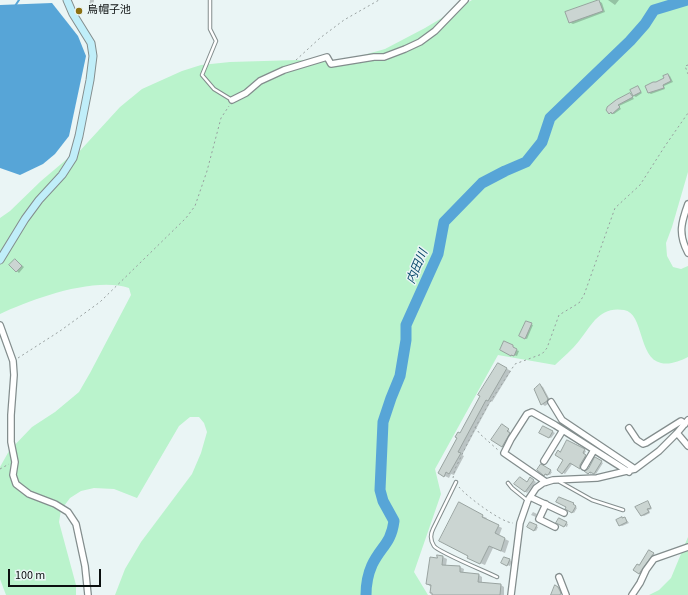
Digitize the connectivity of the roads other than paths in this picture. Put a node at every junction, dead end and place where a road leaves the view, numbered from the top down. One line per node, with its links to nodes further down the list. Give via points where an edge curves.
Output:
1 (67, 0): 7 (street, via 91,43 93,56 79,136 73,158 62,175 24,219)
2 (210, 0): 4 (lane, via 210,29 216,41 202,75 214,89)
3 (465, 0): 4 (street, via 435,31 405,49 384,57 331,64 327,57 284,70 260,81 246,93)
4 (232, 100)
5 (688, 204): 6 (street, via 680,231)
6 (688, 253)
7 (0, 260)
8 (0, 325): 32 (street, via 13,361 13,475 16,484 29,494 56,504 68,512 76,524)
9 (551, 402): 18 (street, via 562,420)
10 (686, 422): 11 (street, via 681,421 643,444 637,440); 13 (street)
11 (630, 428)
12 (563, 430): 15 (street); 16 (street); 21 (street, via 532,412 527,414 504,453)
13 (677, 433): 14 (street); 18 (street)
14 (688, 446)
15 (594, 450): 17 (street); 18 (street)
16 (544, 461)
17 (584, 467)
18 (632, 471): 19 (street, via 597,478)
19 (557, 480): 21 (street); 25 (lane, via 592,500)
20 (456, 482): 29 (lane, via 430,539 437,549)
21 (546, 482): 23 (street, via 536,488)
22 (508, 483): 23 (lane)
23 (529, 499): 24 (street); 33 (street, via 520,524)
24 (546, 504): 26 (street); 27 (street, via 539,519)
25 (623, 510)
26 (564, 513)
27 (555, 527)
28 (688, 547): 34 (street, via 654,559)
29 (496, 577)
30 (559, 577): 31 (street)
31 (565, 594)
32 (88, 595)
33 (511, 595)
34 (632, 595)

